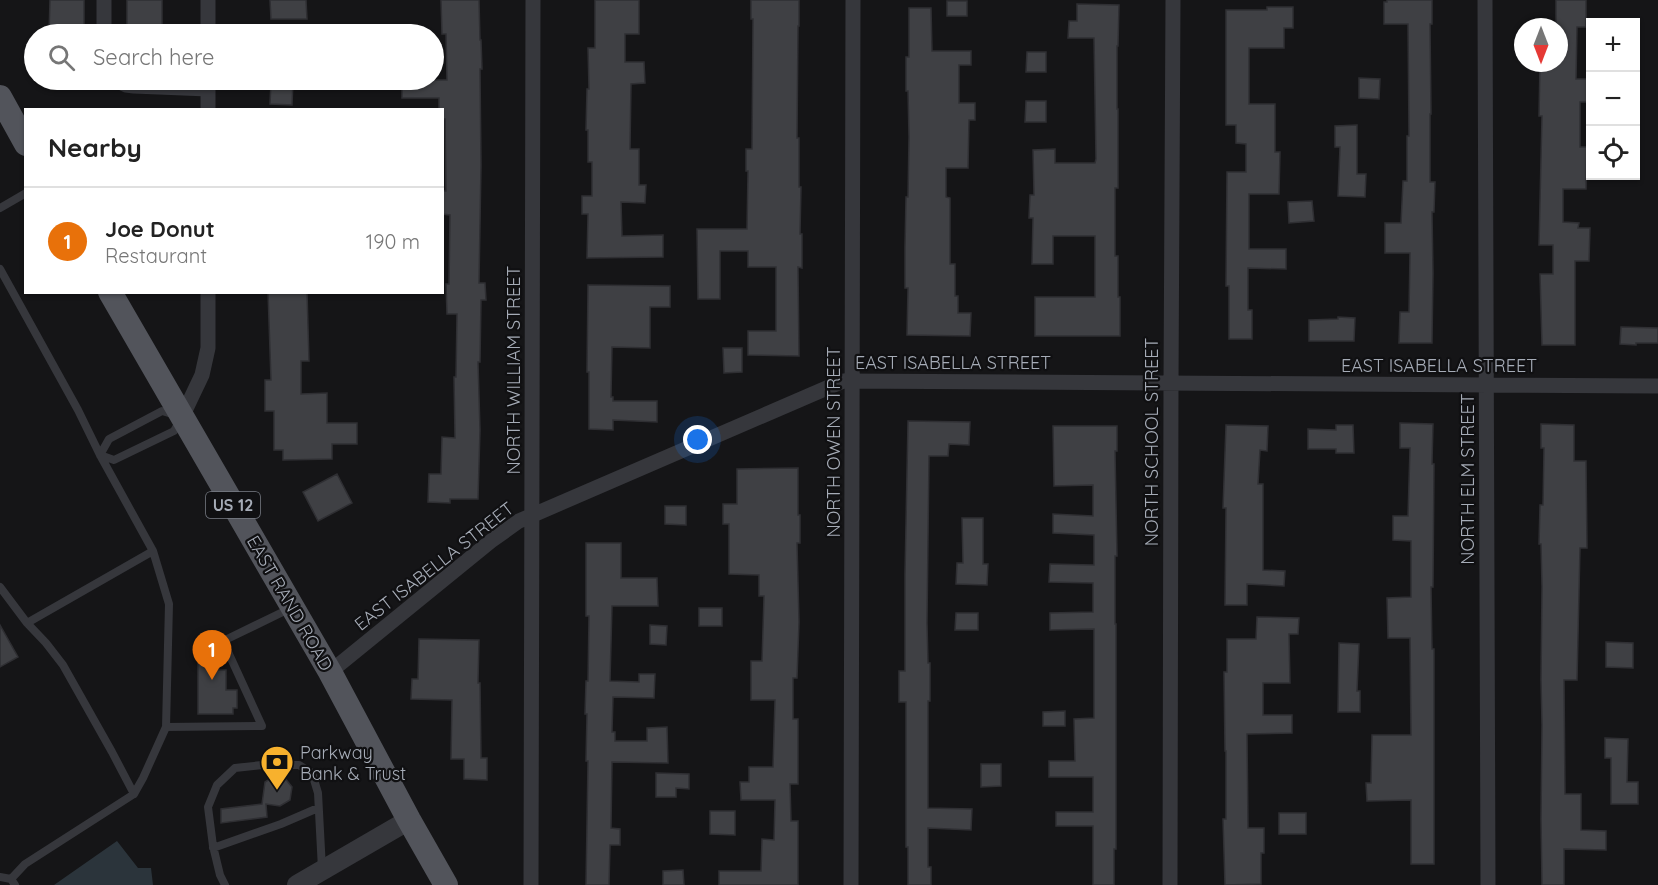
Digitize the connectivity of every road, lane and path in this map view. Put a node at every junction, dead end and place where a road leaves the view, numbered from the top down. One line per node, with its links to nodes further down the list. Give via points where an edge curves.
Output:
1 (104, 0): 7 (street)
2 (208, 0): 8 (street)
3 (533, 0): 24 (street, NORTH WILLIAM STREET)
4 (853, 0): 18 (street, NORTH OWEN STREET)
5 (1173, 0): 19 (street, NORTH SCHOOL STREET)
6 (1485, 0): 20 (street, NORTH ELM STREET)
7 (104, 24)
8 (208, 24)
9 (208, 90): 11 (street)
10 (0, 97): 12 (main road)
11 (208, 108)
12 (24, 140)
13 (24, 194): 14 (lane)
14 (0, 207)
15 (0, 270): 23 (lane)
16 (111, 294): 22 (main road, EAST RAND ROAD / US 12)
17 (208, 294): 22 (street, via 208,348 202,375)
18 (853, 380): 19 (street, EAST ISABELLA STREET); 24 (street, EAST ISABELLA STREET, via 837,382); 42 (street, NORTH OWEN STREET)
19 (1171, 383): 20 (street, EAST ISABELLA STREET); 43 (street, NORTH SCHOOL STREET)
20 (1486, 384): 21 (street, EAST ISABELLA STREET); 44 (street, NORTH ELM STREET)
21 (1658, 386)
22 (182, 417): 23 (lane, via 174,431 114,460); 23 (lane, via 162,411 109,439); 27 (main road, EAST RAND ROAD / US 12)
23 (100, 455): 25 (lane)
24 (532, 514): 29 (street, EAST ISABELLA STREET, via 500,534); 41 (street, NORTH WILLIAM STREET)
25 (153, 551): 28 (lane); 30 (lane, via 169,604)
26 (0, 587): 28 (lane)
27 (292, 607): 29 (main road, EAST RAND ROAD / US 12); 30 (lane, via 223,641 262,726)
28 (27, 623): 31 (lane, via 63,665)
29 (330, 672): 33 (main road, EAST RAND ROAD / US 12)
30 (166, 727): 31 (lane)
31 (134, 794): 37 (lane, via 25,864)
32 (318, 808): 34 (lane); 34 (lane, via 312,773 299,765 235,768 217,785 207,807); 35 (lane)
33 (410, 820): 35 (street); 40 (main road, EAST RAND ROAD / US 12)
34 (213, 848): 38 (lane)
35 (322, 870): 39 (street)
36 (0, 877): 37 (lane)
37 (13, 882)
38 (225, 885)
39 (297, 885)
40 (446, 885)
41 (531, 885)
42 (851, 885)
43 (1170, 885)
44 (1488, 885)

